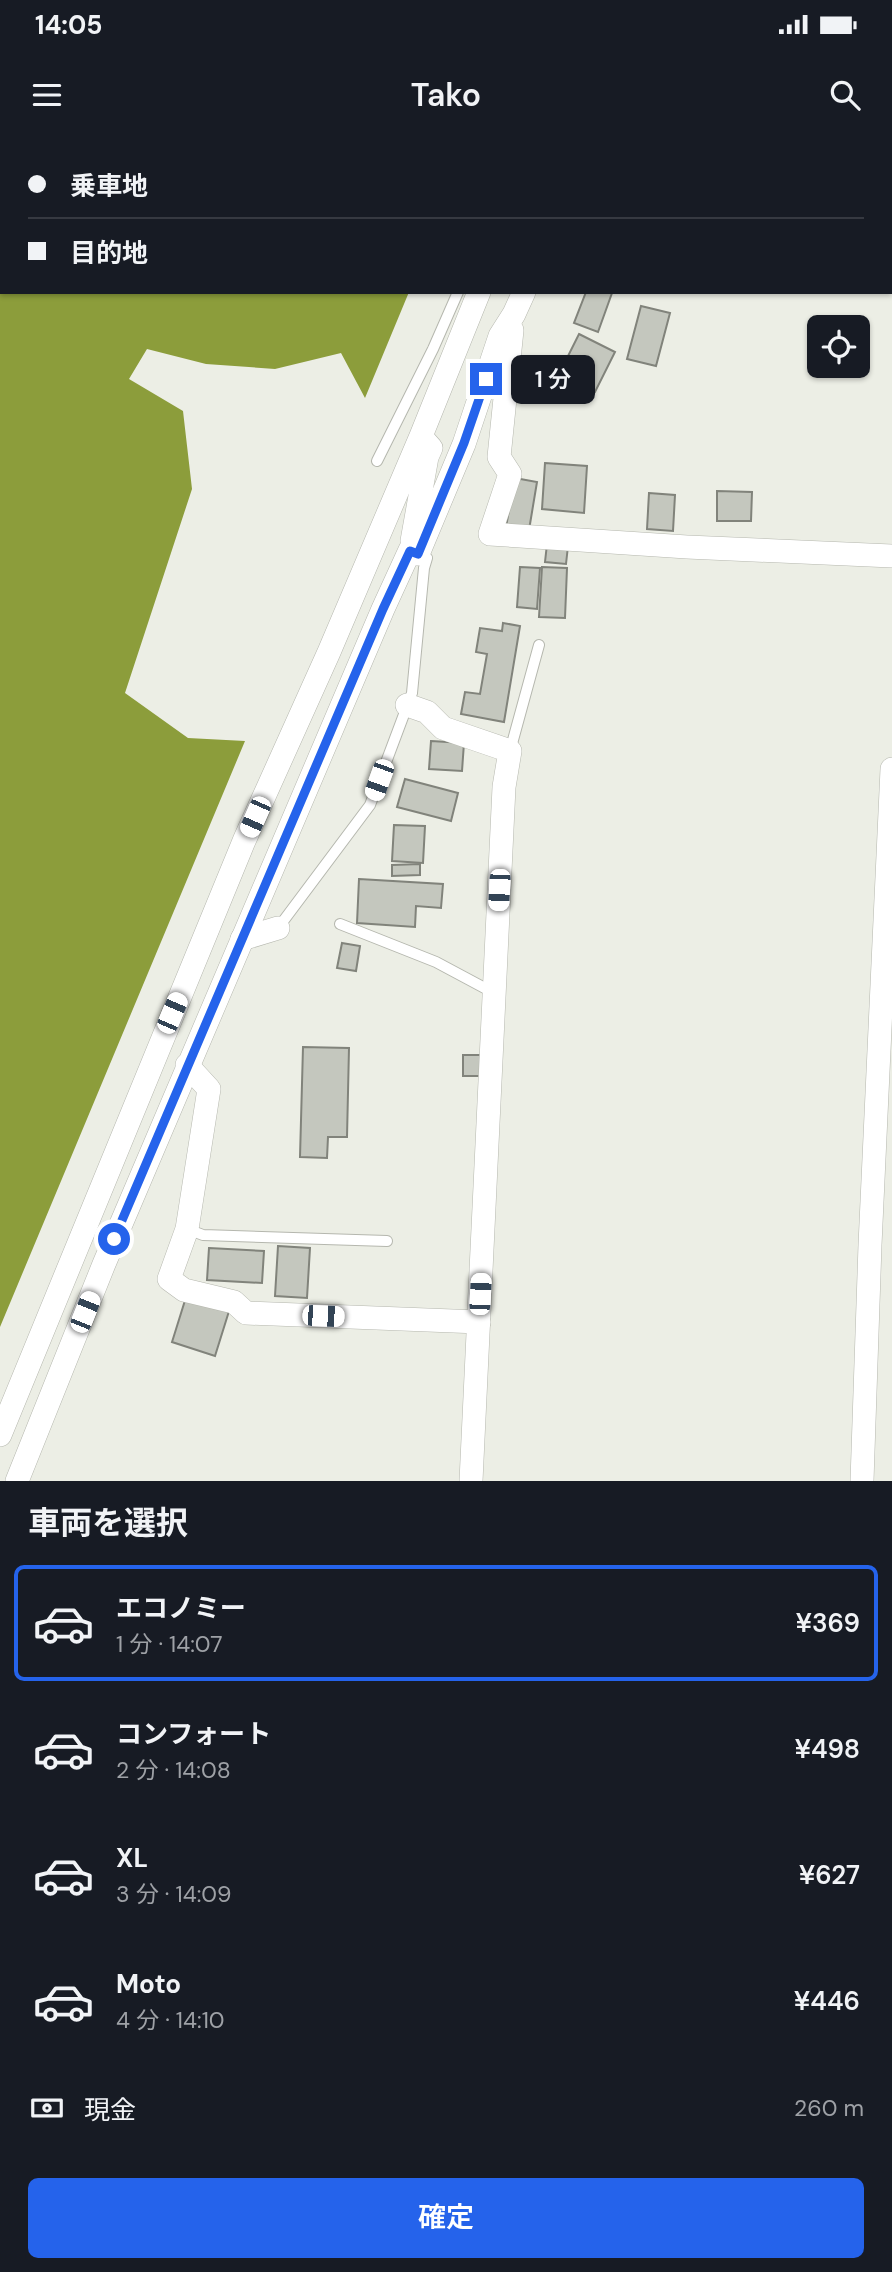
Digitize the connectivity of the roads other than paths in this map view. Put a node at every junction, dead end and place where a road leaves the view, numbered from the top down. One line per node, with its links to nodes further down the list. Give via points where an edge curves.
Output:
1 (457, 294): 6 (lane)
2 (478, 294): 5 (street)
3 (523, 294): 4 (street)
4 (514, 314): 7 (street, via 500,336 464,443); 8 (street, via 499,457 510,474 490,534)
5 (421, 436): 7 (street, via 431,448); 21 (street, via 244,841)
6 (377, 461)
7 (414, 552): 10 (lane, via 427,558); 15 (street)
8 (892, 556)
9 (539, 645): 11 (lane)
10 (407, 705): 11 (street, via 427,712 443,728); 14 (lane, via 370,805)
11 (510, 751): 16 (street, via 504,787)
12 (892, 769): 24 (street)
13 (340, 924): 16 (lane, via 436,962)
14 (278, 928): 15 (street)
15 (242, 939): 17 (street)
16 (494, 993): 20 (street)
17 (187, 1065): 18 (street, via 209,1089); 22 (street)
18 (187, 1229): 19 (lane, via 203,1235); 20 (street, via 169,1279 184,1290 234,1303 246,1313)
19 (387, 1241)
20 (479, 1322): 23 (street)
21 (0, 1435)
22 (17, 1481)
23 (471, 1481)
24 (862, 1481)

